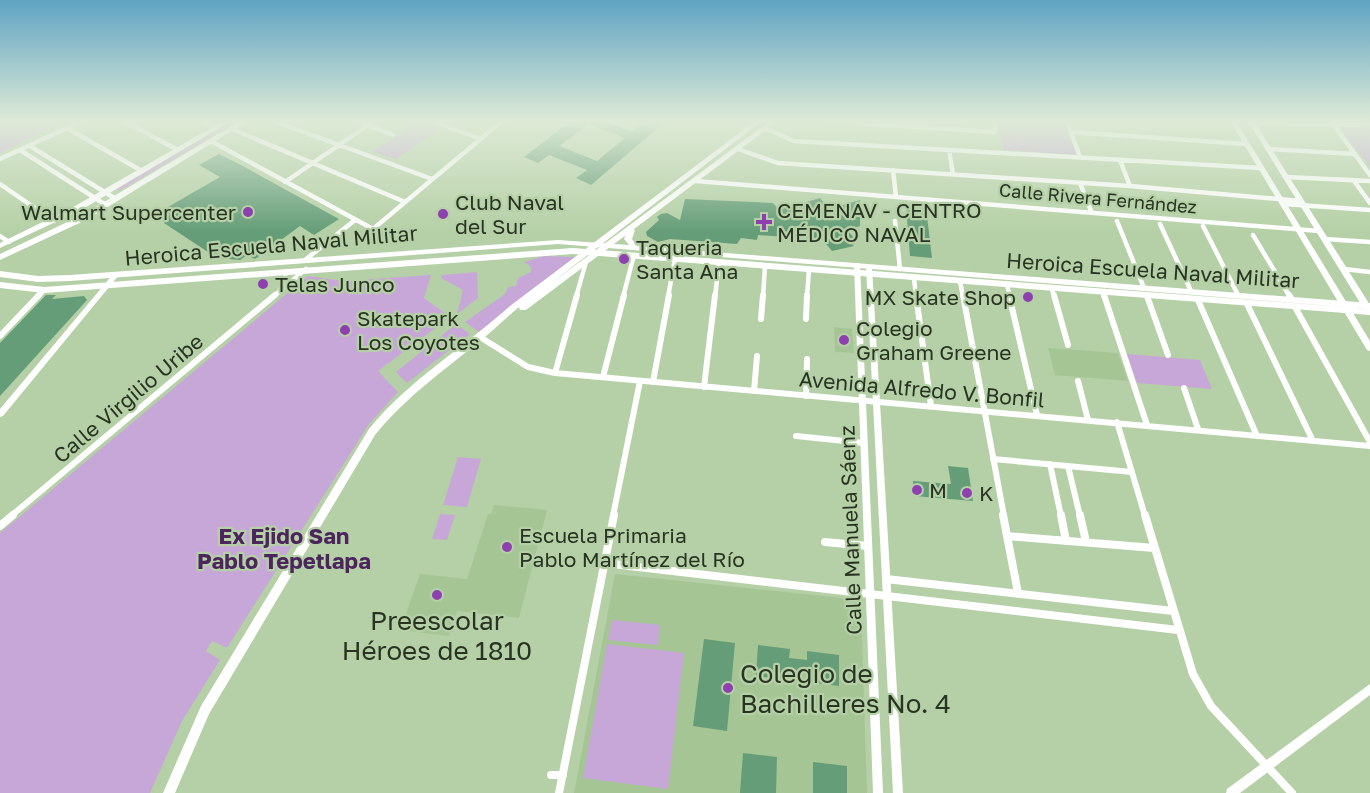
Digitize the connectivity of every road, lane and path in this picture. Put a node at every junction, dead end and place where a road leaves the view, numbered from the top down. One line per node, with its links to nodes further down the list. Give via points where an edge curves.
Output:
1 (33, 158): 37 (street)
2 (49, 158): 35 (street)
3 (119, 158): 23 (street)
4 (164, 158): 23 (main road)
5 (184, 158): 38 (main road)
6 (242, 158): 30 (street)
7 (298, 158): 20 (street)
8 (321, 158): 20 (street)
9 (375, 158): 27 (street)
10 (458, 158): 27 (street)
11 (712, 158): 62 (main road)
12 (726, 158): 29 (main road)
13 (764, 158): 22 (street, via 778,163)
14 (950, 158): 24 (street)
15 (1080, 158): 19 (street)
16 (1255, 158): 21 (main road)
17 (1274, 158): 26 (main road)
18 (1358, 158): 25 (street)
19 (1120, 160): 21 (street); 34 (street)
20 (312, 164): 30 (street); 39 (street)
21 (1262, 168): 40 (main road)
22 (893, 170): 24 (street); 36 (street)
23 (142, 171): 35 (main road)
24 (953, 174): 32 (street)
25 (1370, 175)
26 (1286, 177): 28 (street); 42 (main road)
27 (432, 179): 39 (street)
28 (1354, 180): 31 (street); 41 (street)
29 (696, 181): 36 (street, Calle Rivera Fernández); 53 (main road)
30 (285, 182): 46 (street)
31 (1370, 182)
32 (1080, 183): 34 (street); 45 (street)
33 (0, 184): 48 (street)
34 (1130, 186): 40 (street)
35 (105, 193): 37 (main road); 38 (street)
36 (896, 196): 45 (street, Calle Rivera Fernández)
37 (96, 198): 43 (street); 48 (main road)
38 (116, 199): 43 (main road)
39 (405, 202): 46 (street, via 373,229)
40 (1282, 202): 42 (street); 52 (main road)
41 (1370, 203)
42 (1302, 204): 44 (street); 54 (main road)
43 (106, 205): 66 (main road)
44 (1370, 210)
45 (1091, 211): 52 (street, Calle Rivera Fernández)
46 (355, 220): 71 (street, Calle Virgilio Uribe)
47 (895, 220): 75 (street)
48 (54, 221): 58 (main road)
49 (1118, 221): 90 (street)
50 (1160, 224): 89 (street)
51 (1203, 226): 93 (street)
52 (1298, 228): 54 (street, Calle Rivera Fernández); 96 (main road)
53 (631, 230): 60 (main road); 64 (main road, via 628,239)
54 (1320, 231): 57 (main road)
55 (1253, 235): 94 (street)
56 (0, 236): 58 (street)
57 (1324, 239): 59 (street); 76 (main road)
58 (9, 242): 61 (main road)
59 (1370, 242)
60 (610, 245): 62 (main road); 64 (main road, Heroica Escuela Naval Militar)
61 (0, 246)
62 (598, 249): 63 (main road, Heroica Escuela Naval Militar, via 558,242); 64 (main road, Heroica Escuela Naval Militar); 65 (main road, Heroica Escuela Naval Militar); 69 (main road)
63 (425, 250): 68 (main road); 71 (main road, Heroica Escuela Naval Militar)
64 (634, 251): 67 (main road, Heroica Escuela Naval Militar); 74 (main road, Heroica Escuela Naval Militar); 112 (street)
65 (587, 252): 68 (main road, Heroica Escuela Naval Militar); 103 (main road)
66 (0, 257)
67 (675, 259): 70 (main road, Heroica Escuela Naval Militar); 115 (street)
68 (424, 260): 71 (main road, Heroica Escuela Naval Militar)
69 (586, 262): 103 (main road); 111 (street)
70 (719, 262): 72 (main road, Heroica Escuela Naval Militar); 116 (street)
71 (306, 265): 78 (main road, Heroica Escuela Naval Militar); 81 (main road, Heroica Escuela Naval Militar); 92 (street, Calle Virgilio Uribe)
72 (765, 266): 73 (main road, Heroica Escuela Naval Militar); 102 (street)
73 (809, 269): 74 (main road, Heroica Escuela Naval Militar); 101 (street)
74 (857, 269): 77 (main road, Heroica Escuela Naval Militar); 120 (street, Calle Manuela Sáenz)
75 (900, 269): 77 (main road, Heroica Escuela Naval Militar); 90 (main road, Heroica Escuela Naval Militar)
76 (1344, 269): 79 (street); 99 (main road)
77 (869, 270): 82 (main road, Heroica Escuela Naval Militar); 121 (street, Calle Manuela Sáenz)
78 (287, 271): 86 (main road, Heroica Escuela Naval Militar); 92 (street, Calle Virgilio Uribe)
79 (1370, 272)
80 (0, 274): 81 (main road, Heroica Escuela Naval Militar, via 45,279)
81 (117, 275): 86 (street)
82 (914, 278): 83 (main road, Heroica Escuela Naval Militar); 122 (street)
83 (960, 281): 85 (main road, Heroica Escuela Naval Militar); 123 (street)
84 (0, 285): 88 (main road, Heroica Escuela Naval Militar)
85 (1007, 285): 87 (main road, Heroica Escuela Naval Militar); 125 (street)
86 (107, 286): 88 (main road, Heroica Escuela Naval Militar); 124 (street)
87 (1052, 288): 91 (main road, Heroica Escuela Naval Militar); 106 (street)
88 (44, 290): 104 (street)
89 (1191, 291): 90 (main road, Heroica Escuela Naval Militar); 93 (main road, Heroica Escuela Naval Militar)
90 (1146, 292): 91 (main road, Heroica Escuela Naval Militar); 95 (main road, Heroica Escuela Naval Militar); 108 (street)
91 (1103, 293): 128 (street)
92 (276, 295): 139 (street, Calle Virgilio Uribe)
93 (1238, 295): 94 (main road, Heroica Escuela Naval Militar)
94 (1291, 298): 96 (main road, Heroica Escuela Naval Militar)
95 (1198, 300): 97 (main road, Heroica Escuela Naval Militar); 131 (street)
96 (1342, 302): 99 (main road, Heroica Escuela Naval Militar); 100 (main road)
97 (1247, 304): 98 (main road, Heroica Escuela Naval Militar); 132 (street)
98 (1295, 307): 100 (main road, Heroica Escuela Naval Militar); 134 (street)
99 (1369, 309): 100 (main road, Heroica Escuela Naval Militar)
100 (1347, 311): 107 (main road)
101 (806, 319)
102 (760, 320)
103 (495, 326): 105 (main road)
104 (0, 336)
105 (480, 337): 111 (street, Avenida Alfredo V. Bonfil, via 528,367); 157 (main road, via 410,390 372,432 205,710)
106 (1068, 345)
107 (1370, 348)
108 (1168, 355)
109 (757, 356): 118 (street)
110 (807, 359): 119 (street)
111 (555, 373): 112 (street, Avenida Alfredo V. Bonfil)
112 (603, 377): 113 (street, Avenida Alfredo V. Bonfil)
113 (640, 381): 115 (street, Avenida Alfredo V. Bonfil); 146 (street)
114 (1078, 381): 126 (street)
115 (653, 382): 116 (street, Avenida Alfredo V. Bonfil)
116 (704, 387): 118 (street, Avenida Alfredo V. Bonfil)
117 (1184, 388): 129 (street)
118 (754, 391): 119 (street, Avenida Alfredo V. Bonfil)
119 (806, 396): 120 (street, Avenida Alfredo V. Bonfil)
120 (863, 400): 121 (street, Avenida Alfredo V. Bonfil); 133 (street, Calle Manuela Sáenz)
121 (877, 402): 122 (street, Avenida Alfredo V. Bonfil); 147 (street, Calle Manuela Sáenz)
122 (931, 406): 123 (street, Avenida Alfredo V. Bonfil)
123 (984, 411): 125 (street, Avenida Alfredo V. Bonfil); 135 (street)
124 (0, 414)
125 (1037, 415): 126 (street, Avenida Alfredo V. Bonfil)
126 (1088, 420): 127 (street, Avenida Alfredo V. Bonfil)
127 (1117, 422): 128 (street, Avenida Alfredo V. Bonfil); 138 (street)
128 (1147, 425): 129 (street, Avenida Alfredo V. Bonfil)
129 (1198, 429): 131 (street, Avenida Alfredo V. Bonfil)
130 (796, 436): 133 (street)
131 (1257, 436): 132 (street, Avenida Alfredo V. Bonfil)
132 (1313, 441): 134 (street, Avenida Alfredo V. Bonfil)
133 (864, 443): 144 (street, Calle Manuela Sáenz)
134 (1370, 444)
135 (993, 459): 136 (street); 140 (street)
136 (1050, 464): 137 (street); 141 (street)
137 (1068, 466): 138 (street); 143 (street)
138 (1132, 472): 145 (street)
139 (0, 526)
140 (1007, 536): 141 (street); 149 (street)
141 (1066, 541): 143 (street)
142 (825, 542): 144 (street)
143 (1086, 542): 145 (street)
144 (868, 546): 148 (street, Calle Manuela Sáenz)
145 (1154, 548): 151 (street)
146 (604, 562): 148 (street); 156 (street)
147 (886, 579): 149 (street); 150 (street, Calle Manuela Sáenz)
148 (870, 593): 150 (street); 159 (street, Calle Manuela Sáenz)
149 (1018, 593): 151 (street)
150 (887, 597): 152 (street); 160 (street, Calle Manuela Sáenz)
151 (1173, 610): 152 (street)
152 (1178, 630): 154 (street, via 1192,674 1207,699)
153 (1370, 690): 154 (street)
154 (1267, 766): 161 (street); 162 (street)
155 (551, 775): 156 (street)
156 (562, 775): 158 (street)
157 (169, 793)
158 (559, 793)
159 (878, 793)
160 (898, 793)
161 (1231, 793)
162 (1292, 793)

